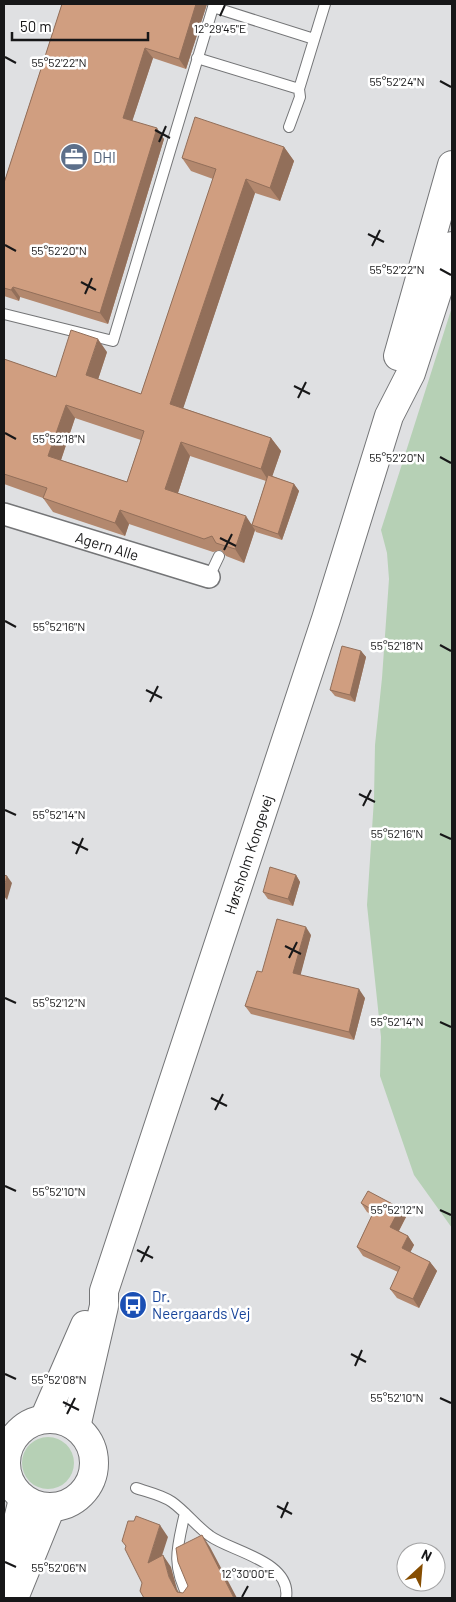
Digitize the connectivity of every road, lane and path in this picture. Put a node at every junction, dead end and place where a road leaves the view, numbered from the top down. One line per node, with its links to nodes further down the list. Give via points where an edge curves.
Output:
1 (325, 4): 3 (lane)
2 (213, 6): 3 (lane); 4 (lane)
3 (314, 39): 5 (lane)
4 (197, 58): 5 (lane); 9 (lane, via 113,341)
5 (299, 89): 6 (lane, via 300,97)
6 (289, 127)
7 (452, 165): 10 (main road, Hørsholm Kongevej, via 395,368)
8 (452, 246): 10 (main road, Hørsholm Kongevej, via 411,373)
9 (4, 314)
10 (389, 416): 14 (main road, Hørsholm Kongevej, via 326,620)
11 (4, 514): 13 (street, Agern Alle)
12 (219, 556): 13 (lane)
13 (209, 577)
14 (104, 1291): 15 (main road, Hørsholm Kongevej, via 94,1304); 16 (main road, Hørsholm Kongevej, via 104,1306)
15 (44, 1419): 16 (main road, via 55,1419); 17 (main road, via 28,1424 14,1436)
16 (76, 1427): 20 (main road, via 90,1444 94,1460 92,1476 86,1489 76,1498 65,1505)
17 (5, 1450): 19 (main road, via 6,1471 12,1486)
18 (136, 1488): 21 (lane, via 170,1501)
19 (23, 1499): 20 (main road); 22 (main road)
20 (51, 1507): 23 (main road)
21 (185, 1513): 24 (lane, via 176,1559 179,1581); 25 (lane, via 211,1537 263,1560 282,1580)
22 (4, 1578)
23 (14, 1598)
24 (189, 1598)
25 (286, 1598)

